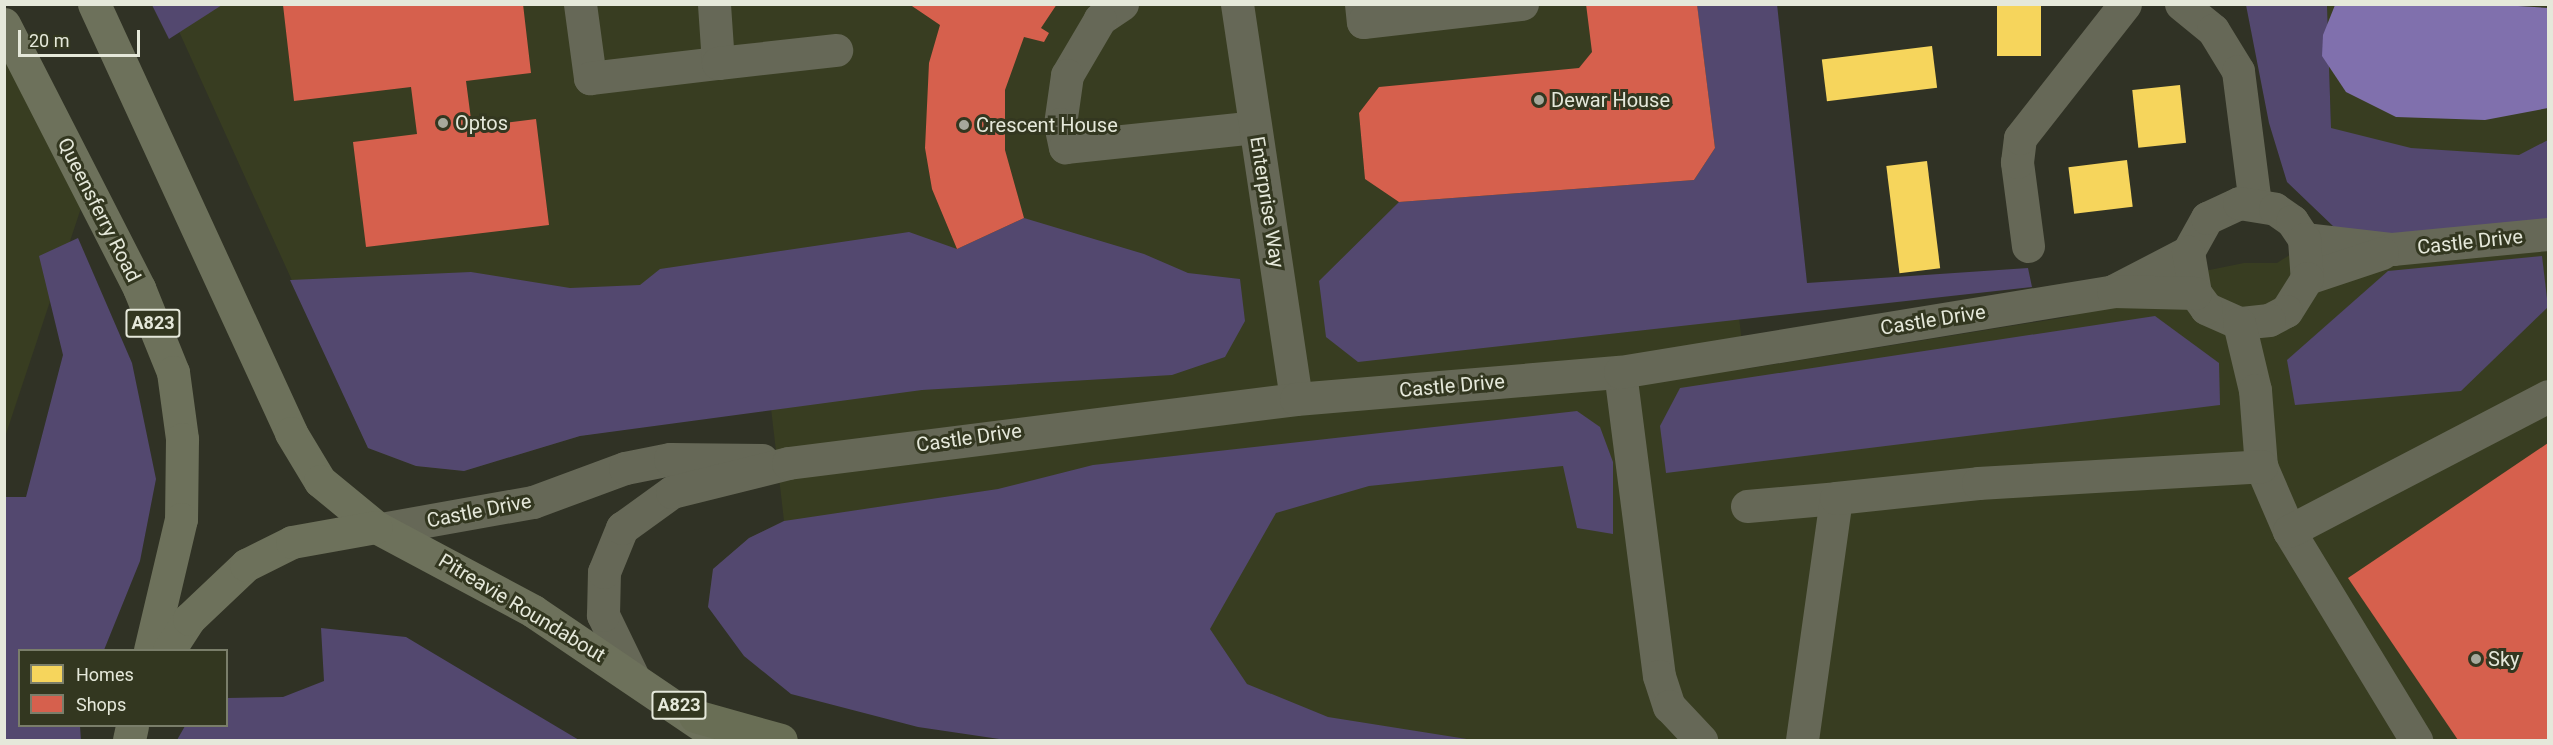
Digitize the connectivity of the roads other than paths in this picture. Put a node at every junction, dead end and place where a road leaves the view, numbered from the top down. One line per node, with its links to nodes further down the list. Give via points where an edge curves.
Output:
1 (94, 4): 31 (main road, A823, via 291,433 320,481)
2 (580, 4): 12 (street, via 590,78)
3 (714, 4): 12 (street)
4 (1122, 4): 13 (street, via 1100,19 1066,75 1060,124 1065,147)
5 (1236, 4): 13 (street, Enterprise Way)
6 (1361, 4): 7 (street, via 1363,22)
7 (1522, 4)
8 (2125, 4): 17 (street, via 2020,138 2017,162)
9 (2181, 4): 14 (street, via 2214,30 2234,62 2242,86 2245,140)
10 (4, 24): 33 (main road, Queensferry Road / A823, via 139,288 173,372 182,439 181,519)
11 (836, 50): 12 (street)
12 (718, 63)
13 (1255, 127): 26 (street, Enterprise Way)
14 (2240, 205): 16 (street, via 2292,221); 19 (street, via 2194,233)
15 (2548, 234): 18 (street, Castle Drive)
16 (2304, 239): 18 (street, Castle Drive); 20 (street)
17 (2028, 246)
18 (2392, 249): 20 (street, Castle Drive)
19 (2188, 252): 21 (street, Castle Drive); 22 (street)
20 (2307, 278): 23 (street, via 2299,296)
21 (2113, 291): 22 (street, Castle Drive); 24 (street, Castle Drive)
22 (2194, 293): 23 (street, via 2206,308)
23 (2254, 322): 28 (street)
24 (1620, 372): 26 (street, Castle Drive); 39 (street, via 1659,676 1669,706)
25 (2548, 396): 32 (street)
26 (1296, 399): 27 (street, Castle Drive)
27 (788, 463): 31 (street, Castle Drive, via 670,459 625,468 533,502); 35 (street, Castle Drive, via 672,492 622,528 604,572 603,615)
28 (2261, 466): 29 (street, via 1978,483); 32 (street)
29 (1836, 498): 30 (street); 40 (street)
30 (1747, 506)
31 (378, 528): 34 (main road, via 302,539 246,565 189,619); 35 (main road, Pitreavie Roundabout / A823, via 471,573)
32 (2289, 531): 41 (street)
33 (150, 649)
34 (170, 649)
35 (633, 675): 36 (main road, Pitreavie Roundabout / A823)
36 (695, 716): 37 (main road, Pitreavie Roundabout / A823); 38 (highway)
37 (722, 741)
38 (782, 741)
39 (1701, 741)
40 (1802, 741)
41 (2416, 741)

